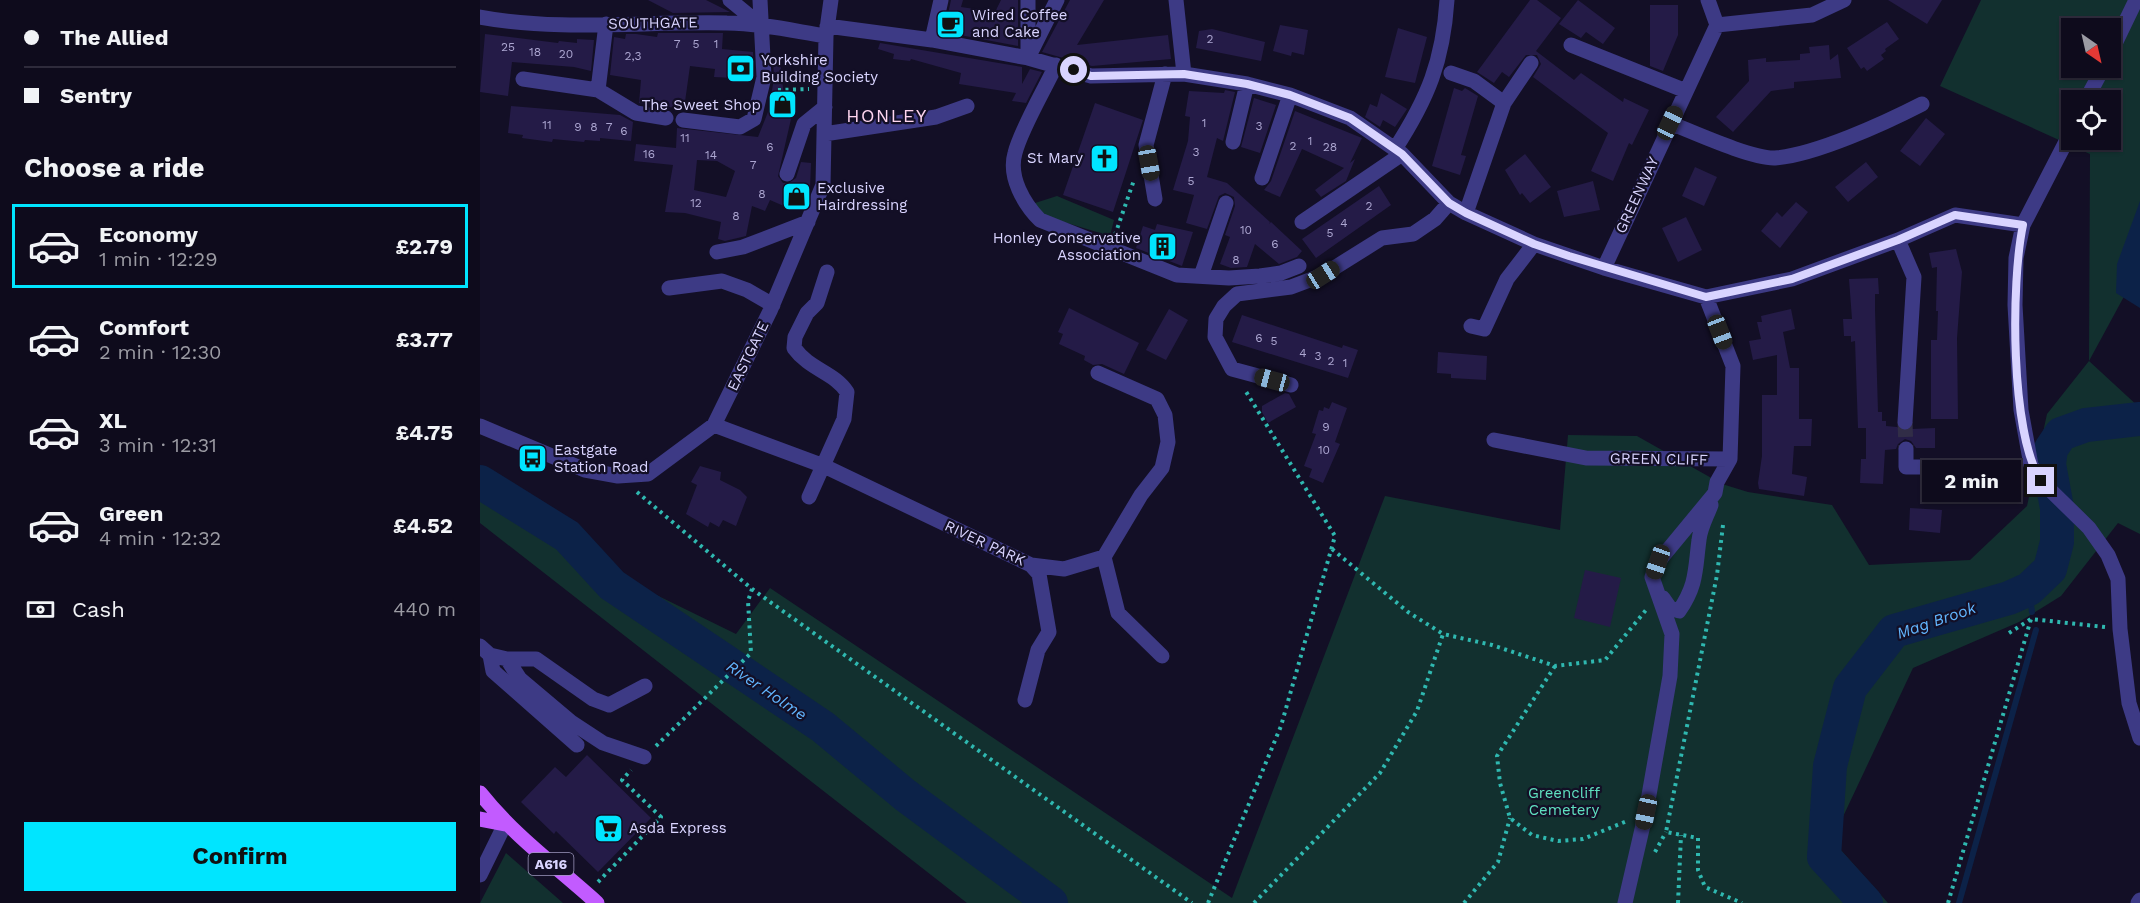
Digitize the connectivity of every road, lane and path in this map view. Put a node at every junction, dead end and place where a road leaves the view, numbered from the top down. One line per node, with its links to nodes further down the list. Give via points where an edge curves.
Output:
1 (730, 0): 15 (street)
2 (760, 0): 15 (street)
3 (831, 0): 16 (street, EASTGATE)
4 (940, 0): 18 (street)
5 (1028, 0): 20 (street)
6 (1057, 0): 20 (street)
7 (1176, 0): 25 (street)
8 (1447, 0): 43 (street, via 1437,65 1421,109)
9 (1708, 0): 14 (street)
10 (1844, 0): 14 (street, via 1812,15)
11 (2136, 0): 17 (street)
12 (480, 16): 13 (street, SOUTHGATE)
13 (606, 24): 15 (street, SOUTHGATE, via 729,22); 29 (street)
14 (1717, 26): 31 (street, GREENWAY)
15 (763, 27): 16 (street, SOUTHGATE); 30 (street, via 764,77)
16 (827, 31): 18 (street, SOUTHGATE); 28 (street, EASTGATE)
17 (2121, 31)
18 (932, 40): 20 (street, SOUTHGATE)
19 (1571, 45): 31 (street)
20 (1028, 58): 22 (street, SOUTHGATE)
21 (1531, 63): 33 (street)
22 (1056, 65): 24 (street, SOUTHGATE, via 1091,76); 59 (street, via 1014,154 1014,173 1027,207 1040,220 1110,250 1177,275)
23 (1451, 73): 33 (street, via 1474,81)
24 (1164, 74): 25 (street, SOUTHGATE); 46 (street, via 1146,145)
25 (1184, 74): 27 (street, SOUTHGATE)
26 (523, 79): 29 (street)
27 (1247, 84): 32 (street, SOUTHGATE); 41 (street)
28 (825, 88): 30 (path); 36 (street, EASTGATE)
29 (598, 90): 37 (street, via 636,113)
30 (760, 91): 38 (street, via 754,119 740,127)
31 (1686, 91): 39 (street, GREENWAY)
32 (1290, 95): 43 (street, SOUTHGATE, via 1350,118); 45 (street)
33 (1504, 103): 49 (street)
34 (1922, 104): 39 (street, via 1845,138 1773,158)
35 (967, 106): 40 (street, via 936,117)
36 (825, 107): 40 (street, EASTGATE); 44 (street, via 804,124)
37 (666, 117)
38 (683, 120)
39 (1670, 123): 57 (street, GREENWAY)
40 (824, 134): 50 (street, EASTGATE, via 823,185)
41 (1233, 142)
42 (2062, 150): 52 (street)
43 (1398, 151): 48 (street, SOUTHGATE); 51 (street)
44 (787, 174)
45 (1262, 178)
46 (1155, 199)
47 (1226, 203): 59 (street)
48 (1449, 203): 49 (street, SOUTHGATE); 64 (street, via 1413,234 1382,238 1323,275 1291,287 1237,294 1216,318 1215,337)
49 (1466, 213): 54 (street, SOUTHGATE)
50 (808, 222): 55 (street, via 743,247); 62 (street, EASTGATE)
51 (1302, 222)
52 (2023, 225): 53 (street, via 1955,215); 85 (street, via 2016,258 2015,305 2021,410 2031,465 2108,555 2118,579)
53 (1898, 240): 61 (street, via 1792,279); 67 (street, via 1914,277)
54 (1534, 244): 57 (street, SOUTHGATE); 63 (street, via 1507,279 1484,329)
55 (717, 252)
56 (1299, 266): 59 (street, via 1260,276)
57 (1604, 268): 61 (street)
58 (827, 272): 73 (street, via 817,303 795,337 794,348 803,361 841,383 847,392 844,419)
59 (1201, 276)
60 (669, 288): 62 (street, via 722,281)
61 (1706, 297): 72 (street, GREEN CLIFF, via 1733,366)
62 (773, 305): 68 (street, EASTGATE)
63 (1471, 326)
64 (1232, 369): 66 (street); 79 (path, via 1335,536)
65 (1098, 373): 80 (street, via 1157,399 1168,442 1162,468)
66 (1291, 385)
67 (1905, 422)
68 (714, 425): 73 (street, RIVER PARK); 75 (street, EASTGATE, via 648,474)
69 (480, 426): 75 (street, EASTGATE, via 585,470)
70 (1494, 440): 72 (street, GREEN CLIFF, via 1586,458)
71 (1906, 448): 74 (street, via 1906,467)
72 (1730, 459): 76 (street, via 1717,482)
73 (824, 466): 77 (street); 81 (street, RIVER PARK)
74 (1924, 467)
75 (618, 476): 82 (path)
76 (1716, 493): 83 (street, via 1658,562 1652,577); 83 (street, via 1699,537 1697,573 1691,593 1679,611 1670,608)
77 (809, 497)
78 (1724, 517): 102 (path, via 1717,575 1666,832)
79 (1332, 549): 87 (path, via 1408,612); 106 (path, via 1281,726)
80 (1104, 556): 81 (street, RIVER PARK, via 1064,569); 89 (street, via 1118,614)
81 (1031, 565): 93 (street, via 1039,574 1049,632 1038,650)
82 (752, 589): 96 (path, via 748,601 751,653); 105 (path)
83 (1660, 593): 91 (path, via 1605,660); 98 (street, via 1672,634 1670,676)
84 (2031, 619): 85 (path); 86 (path); 112 (path)
85 (2120, 629): 94 (street, via 2129,703)
86 (2009, 633)
87 (1443, 634): 91 (path); 107 (path, via 1417,711 1380,773)
88 (485, 651): 90 (street); 95 (street, via 493,670)
89 (1162, 656)
90 (507, 659): 92 (street, via 536,659 593,699 609,705); 96 (street, via 520,679 571,722 603,743)
91 (1555, 666): 99 (path, via 1497,756)
92 (645, 686)
93 (1025, 700)
94 (2140, 738)
95 (577, 745)
96 (644, 757): 104 (path, via 622,780 661,817)
97 (480, 793): 101 (main road, A616)
98 (1646, 812): 99 (path, via 1583,839 1558,842 1532,835); 109 (street)
99 (1510, 818): 108 (path, via 1498,862)
100 (480, 819): 101 (main road, A616)
101 (505, 824): 103 (street); 104 (main road, A616)
102 (1681, 835): 110 (path); 111 (path, via 1698,838 1698,870 1705,887)
103 (480, 875)
104 (592, 898)
105 (1191, 903)
106 (1208, 903)
107 (1254, 903)
108 (1464, 903)
109 (1625, 903)
110 (1678, 903)
111 (1742, 903)
112 (1948, 903)

